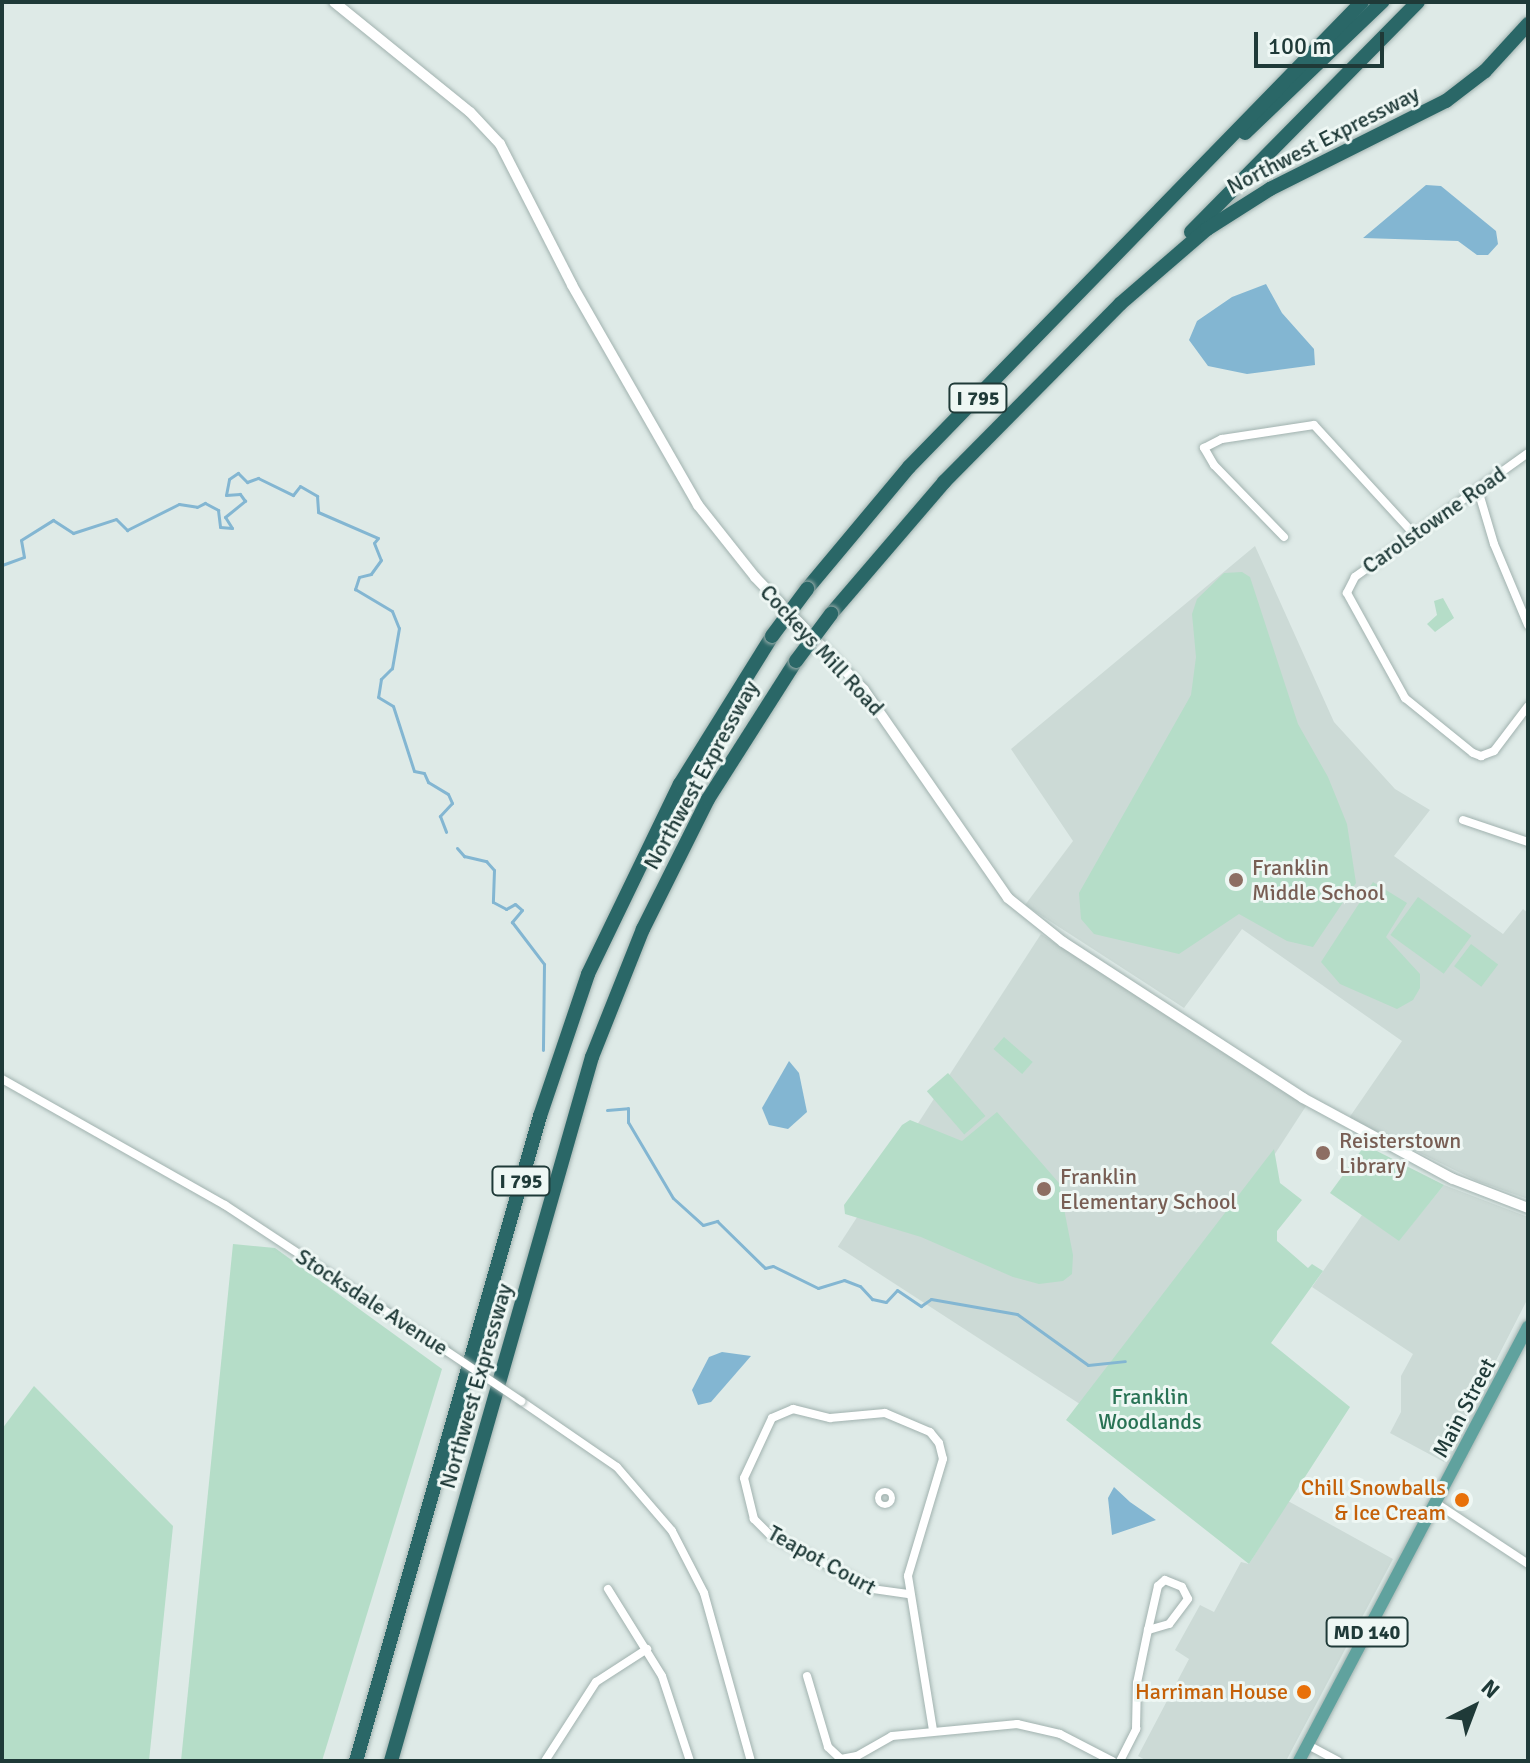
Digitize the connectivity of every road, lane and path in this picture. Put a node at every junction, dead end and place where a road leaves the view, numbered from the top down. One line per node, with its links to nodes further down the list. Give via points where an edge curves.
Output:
1 (334, 2): 17 (street, Cockeys Mill Road, via 470,112 500,144 572,285 698,505 755,577 864,690 1008,898 1063,942 1303,1098 1453,1179)
2 (1362, 2): 6 (highway, Northwest Expressway / I 795)
3 (1382, 2): 6 (highway)
4 (1418, 2): 7 (highway)
5 (1528, 24): 7 (highway, Northwest Expressway / I 795, via 1485,71 1446,101 1236,209)
6 (1157, 215): 28 (highway, Northwest Expressway / I 795, bridge, via 909,467 807,589 772,636 661,820 578,1003 540,1116)
7 (1120, 304): 29 (highway, Northwest Expressway / I 795, bridge, via 944,482 831,614 708,799 643,929 592,1057)
8 (1528, 453): 9 (street, Carolstowne Road)
9 (1478, 490): 10 (street, Carolstowne Road); 12 (street)
10 (1414, 534): 11 (street, via 1314,425 1222,439 1204,448); 13 (street, Carolstowne Road, via 1355,577 1347,593 1405,698 1481,756 1494,751)
11 (1284, 537)
12 (1528, 625)
13 (1528, 706)
14 (1463, 820): 15 (street)
15 (1528, 842)
16 (2, 1079): 32 (street, Stocksdale Avenue, bridge, via 225,1205 617,1467 672,1531 704,1593)
17 (1528, 1208)
18 (1528, 1327): 19 (main road, Main Street / MD 140)
19 (1436, 1503): 20 (street); 27 (main road, Main Street / MD 140)
20 (1528, 1564)
21 (608, 1589): 24 (street)
22 (908, 1594): 22 (street, Teapot Court, via 912,1552 943,1459 936,1438 885,1413 830,1418 793,1409 772,1418 744,1478 744,1498 754,1519 770,1535 873,1589); 26 (street, Teapot Court)
23 (1148, 1630): 23 (street, via 1158,1586 1165,1580 1182,1587 1188,1599 1169,1624); 34 (street, via 1137,1683 1136,1729)
24 (647, 1649): 30 (street, via 596,1682); 31 (street, via 675,1707)
25 (807, 1676): 26 (street, via 828,1747 841,1759 892,1736)
26 (933, 1731): 33 (street, via 1029,1725 1060,1734)
27 (1308, 1745): 35 (main road, Main Street / MD 140); 36 (street)
28 (356, 1761)
29 (391, 1761)
30 (545, 1761)
31 (690, 1761)
32 (751, 1761)
33 (1112, 1761)
34 (1120, 1761)
35 (1299, 1761)
36 (1338, 1761)

